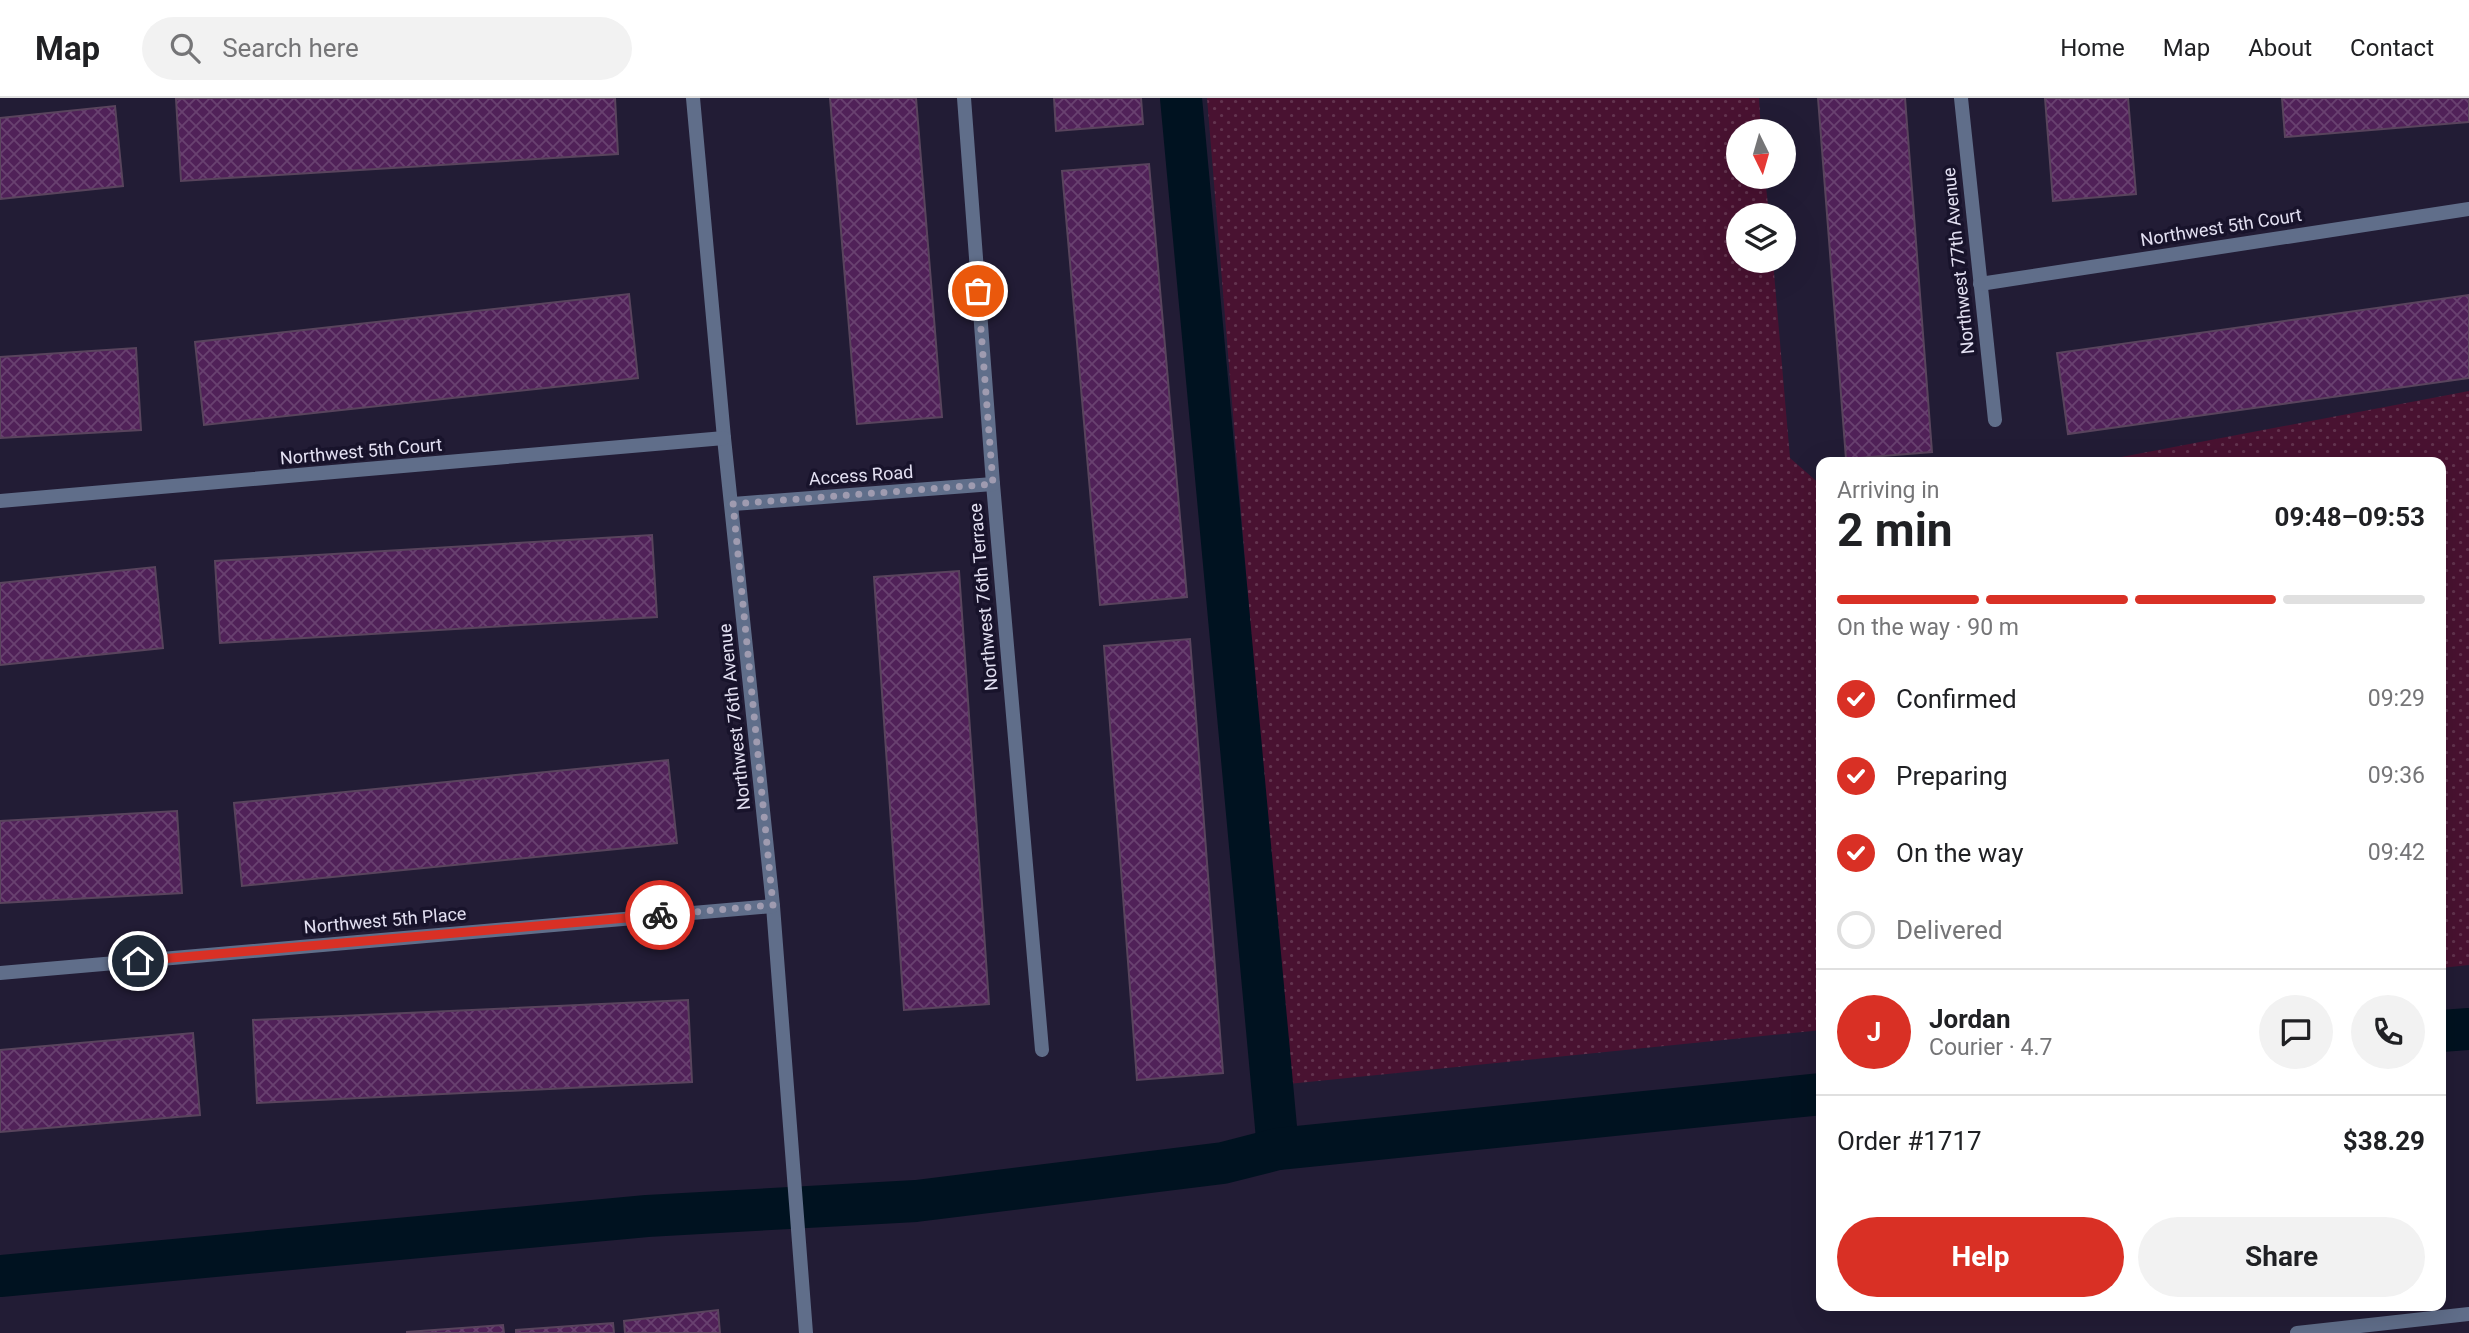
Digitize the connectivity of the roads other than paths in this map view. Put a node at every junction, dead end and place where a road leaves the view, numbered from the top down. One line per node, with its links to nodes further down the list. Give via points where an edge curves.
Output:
1 (693, 98): 7 (street, Northwest 76th Avenue)
2 (964, 98): 8 (street, Northwest 76th Terrace)
3 (1961, 98): 5 (street, Northwest 77th Avenue)
4 (2469, 209): 5 (street, Northwest 5th Court)
5 (1980, 284): 6 (street, Northwest 77th Avenue)
6 (1995, 420)
7 (724, 438): 9 (street, Northwest 5th Court); 10 (street, Northwest 76th Avenue)
8 (993, 484): 10 (street, Access Road); 13 (street, Northwest 76th Terrace)
9 (0, 501)
10 (733, 504): 11 (street, Northwest 76th Avenue)
11 (773, 905): 12 (street, Northwest 5th Place); 16 (street, Northwest 76th Avenue)
12 (0, 973)
13 (1042, 1050)
14 (2469, 1314): 15 (street)
15 (2348, 1330): 17 (street)
16 (806, 1333)
17 (2297, 1333)

